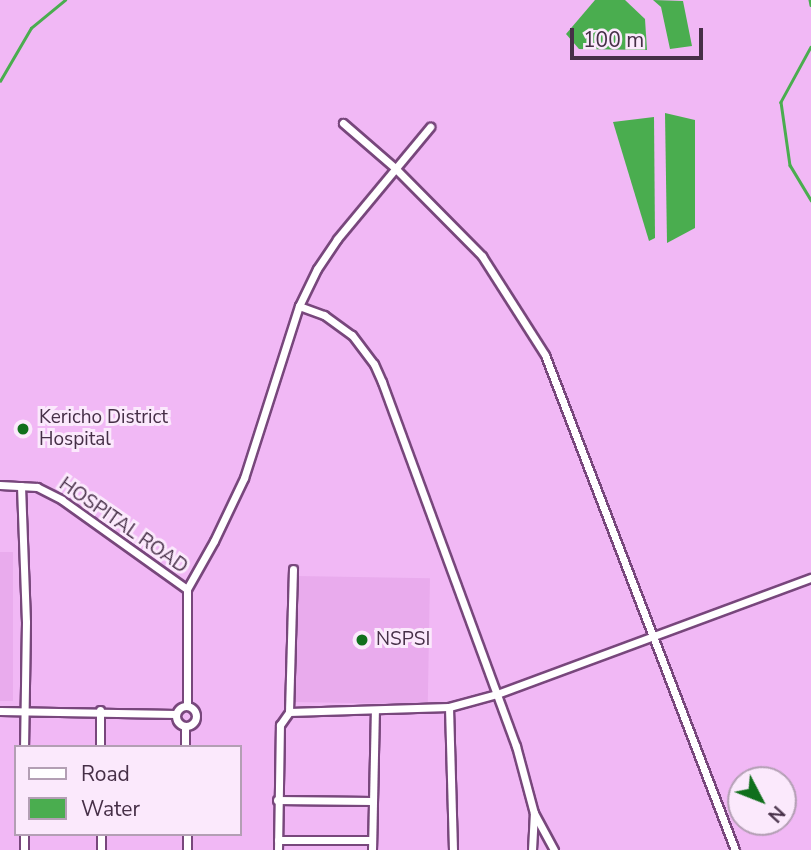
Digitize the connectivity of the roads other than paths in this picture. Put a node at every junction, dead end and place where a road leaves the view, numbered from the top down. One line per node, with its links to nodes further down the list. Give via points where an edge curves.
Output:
1 (343, 123): 3 (street)
2 (430, 127): 3 (street)
3 (395, 168): 4 (street, via 330,249); 10 (street, via 482,256 536,338 554,372)
4 (299, 306): 9 (street, via 243,478); 11 (street, via 337,323 374,364)
5 (0, 485): 6 (street, HOSPITAL ROAD)
6 (21, 486): 9 (street, HOSPITAL ROAD, via 37,487 62,500); 15 (street)
7 (293, 569): 18 (street)
8 (811, 578): 10 (street)
9 (187, 589): 12 (street)
10 (653, 637): 11 (street); 34 (street)
11 (497, 694): 13 (street); 26 (street)
12 (187, 706): 19 (street); 20 (street, via 197,718)
13 (449, 707): 17 (street); 31 (street)
14 (0, 710): 15 (street)
15 (24, 710): 16 (street); 21 (street)
16 (100, 710): 19 (street); 22 (street)
17 (374, 710): 18 (street); 25 (street)
18 (289, 712): 24 (street, via 280,725)
19 (176, 714): 20 (street)
20 (185, 726): 23 (street)
21 (24, 745)
22 (100, 745)
23 (185, 745)
24 (277, 800): 25 (street); 27 (street)
25 (372, 801): 28 (street)
26 (534, 813): 32 (street); 33 (street)
27 (278, 840): 28 (street); 29 (street)
28 (371, 840): 30 (street)
29 (278, 850)
30 (372, 850)
31 (453, 850)
32 (532, 850)
33 (554, 850)
34 (736, 850)

